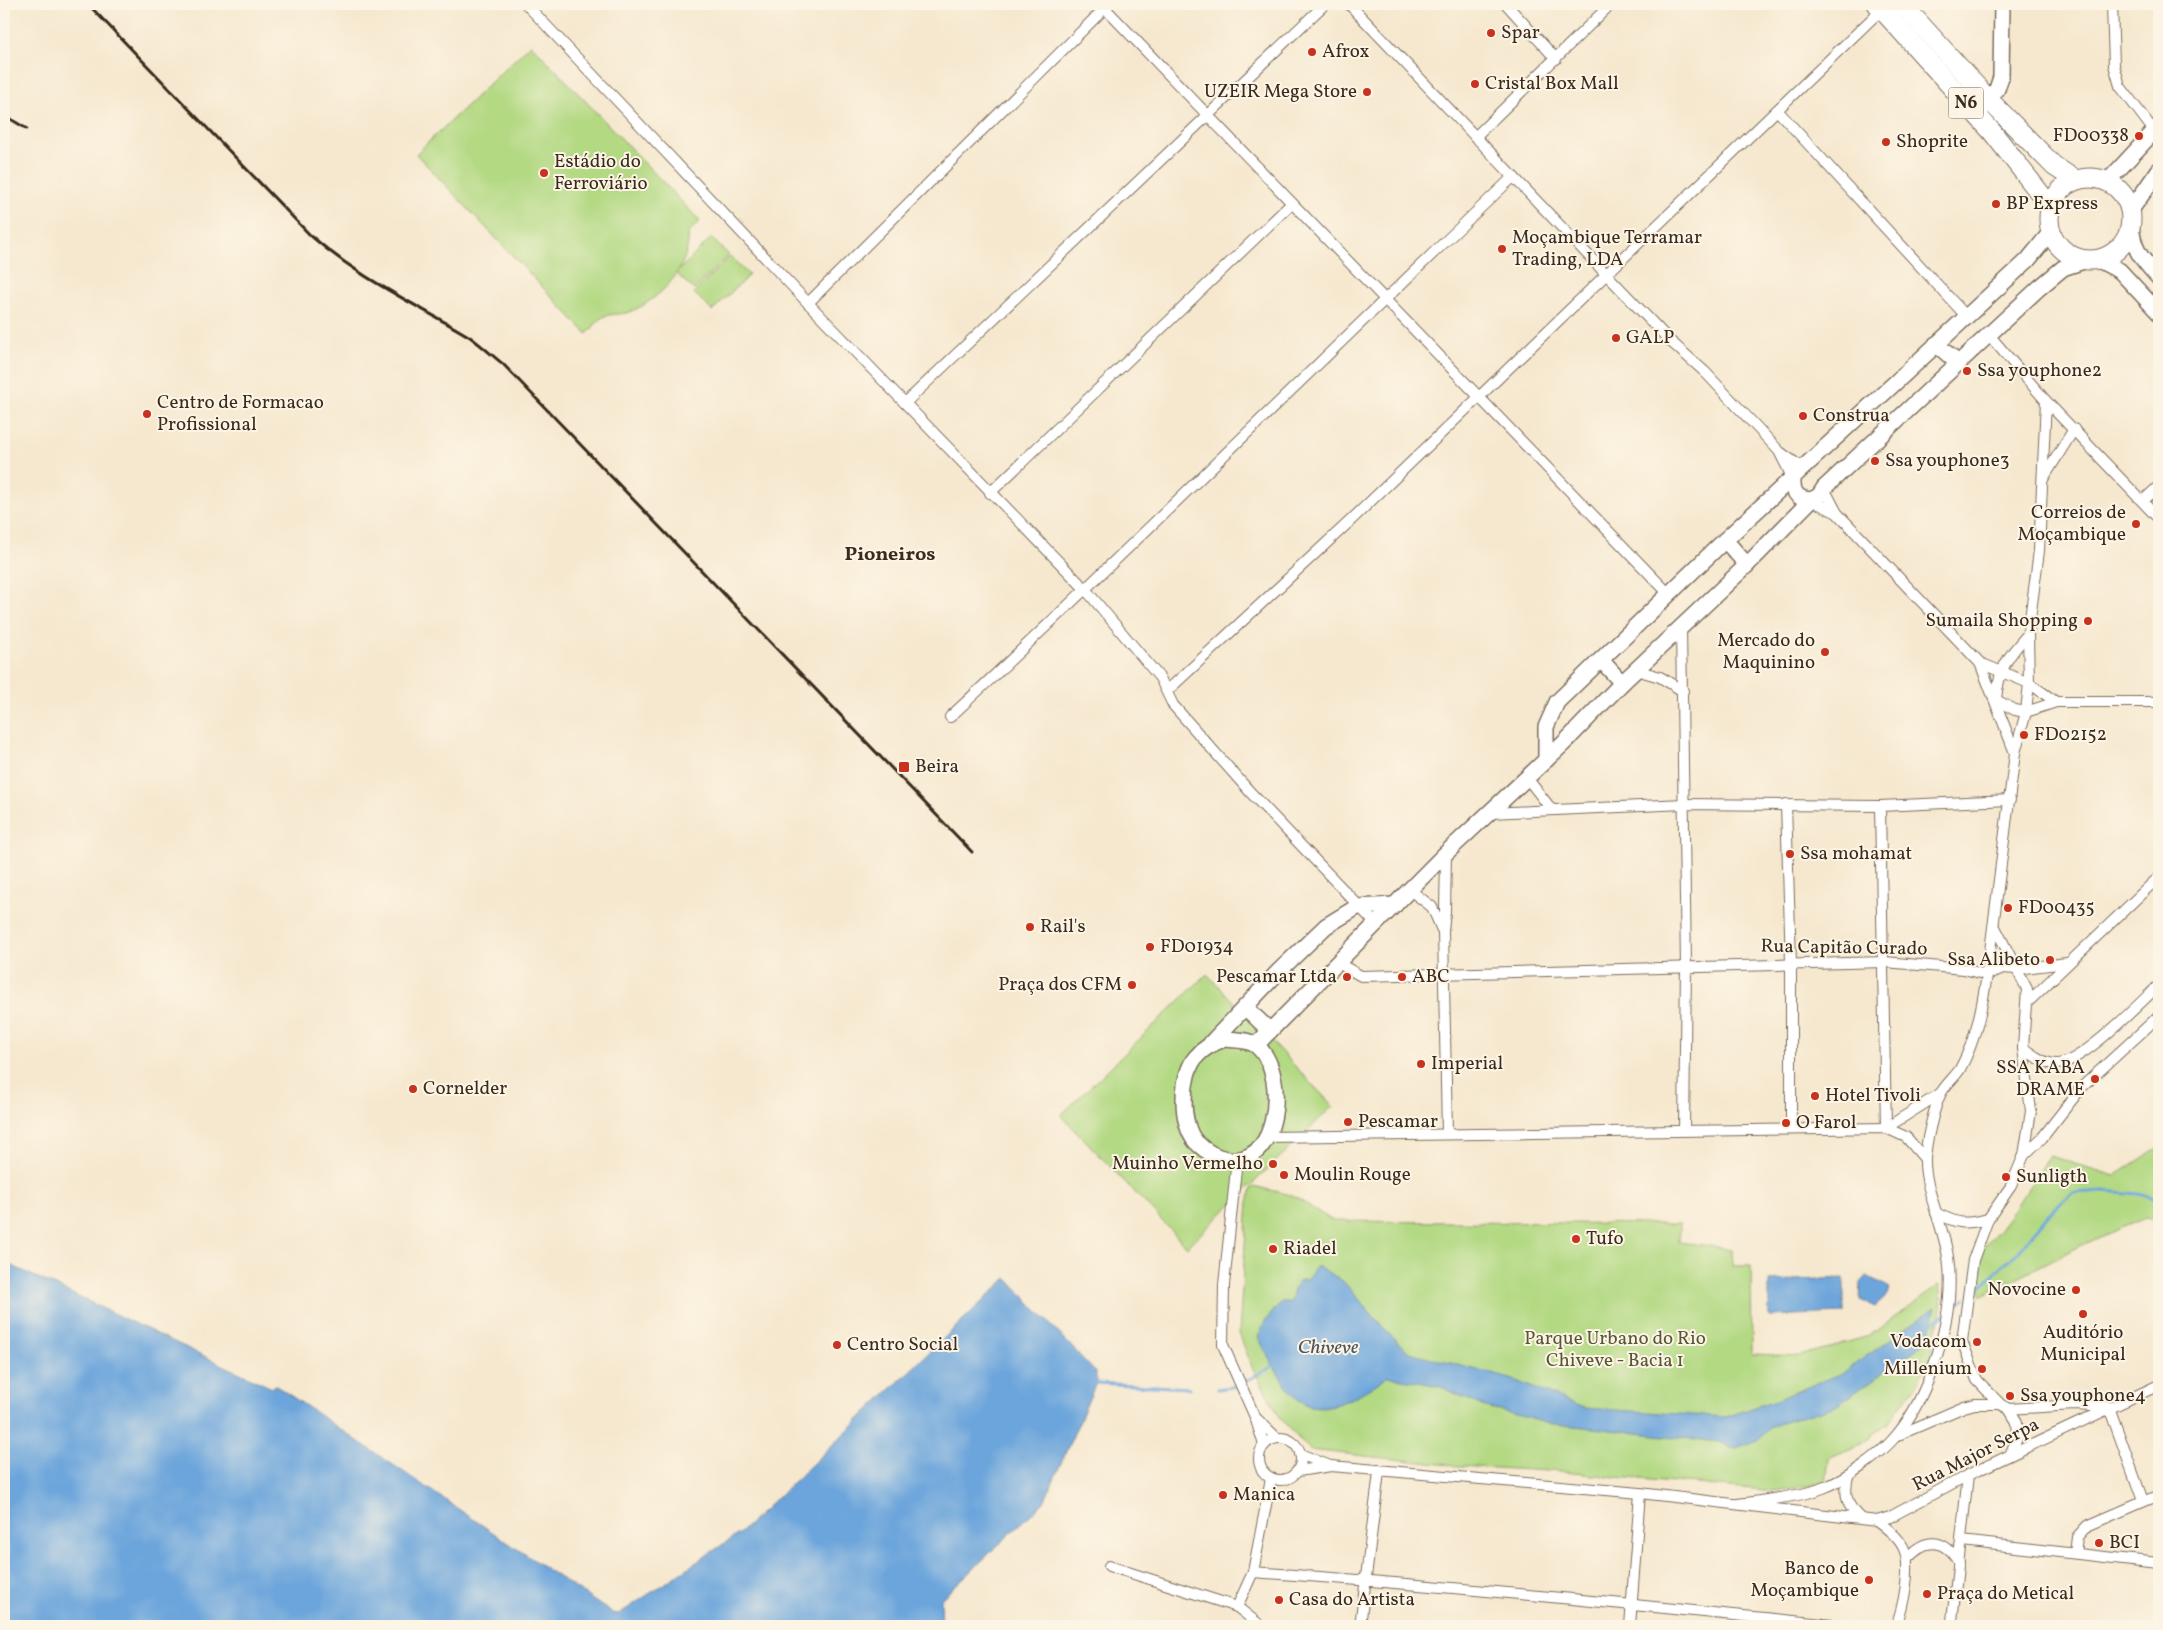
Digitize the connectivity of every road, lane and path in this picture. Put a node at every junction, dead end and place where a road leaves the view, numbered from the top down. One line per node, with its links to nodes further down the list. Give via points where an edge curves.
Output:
1 (526, 4): 31 (street)
2 (1325, 4): 16 (street)
3 (1349, 4): 18 (street)
4 (1506, 4): 12 (street)
5 (1611, 4): 12 (street)
6 (1902, 4): 11 (highway, N6)
7 (2002, 4): 13 (street, via 2001,77 1997,89)
8 (2112, 4): 17 (street, via 2114,65 2120,86)
9 (1105, 5): 16 (street); 31 (street)
10 (1880, 6): 11 (highway, N6); 14 (street)
11 (1922, 40): 13 (highway, N6); 15 (highway, N6)
12 (1556, 59): 18 (street)
13 (1988, 99): 15 (street); 21 (highway, N6, via 2054,166)
14 (1777, 110): 28 (street); 33 (street)
15 (1978, 116): 24 (highway, N6)
16 (1208, 117): 23 (street); 39 (street)
17 (2157, 128): 22 (street)
18 (1475, 136): 20 (street)
19 (2159, 170): 25 (street)
20 (1513, 177): 28 (street); 30 (street)
21 (2075, 180): 22 (highway, via 2092,177); 24 (highway, via 2061,189)
22 (2108, 181): 25 (highway, via 2119,190)
23 (1292, 203): 30 (street); 46 (street)
24 (2050, 206): 26 (highway)
25 (2131, 218): 27 (highway, via 2127,239 2118,251); 29 (street, via 2132,241 2141,258)
26 (2050, 233): 27 (highway, via 2065,253); 33 (street, via 2028,260)
27 (2091, 260): 32 (street, via 2120,271); 34 (street, via 2063,268)
28 (1606, 273): 37 (street); 41 (street)
29 (2159, 278)
30 (1383, 300): 37 (street); 53 (street)
31 (808, 303): 39 (street)
32 (2159, 313)
33 (1966, 316): 35 (street)
34 (1988, 335): 36 (street); 38 (street)
35 (1936, 344): 36 (street); 42 (street)
36 (1959, 364): 45 (street)
37 (1477, 397): 54 (street); 63 (street)
38 (2046, 401): 40 (street); 43 (street)
39 (905, 402): 46 (street)
40 (2074, 429): 43 (street); 48 (street)
41 (1780, 452): 42 (street); 42 (street)
42 (1799, 474): 45 (street, via 1811,468 1822,476); 47 (street, via 1792,487 1796,495 1803,500); 51 (street)
43 (2042, 480): 56 (street, via 2039,551)
44 (2159, 486): 48 (street)
45 (1824, 488): 47 (street); 49 (street)
46 (990, 493): 53 (street)
47 (1812, 500): 49 (street); 52 (street)
48 (2143, 501): 50 (street)
49 (1837, 513): 58 (street)
50 (2159, 519)
51 (1725, 540): 52 (street); 54 (street)
52 (1747, 564): 55 (street)
53 (1086, 590): 63 (street, via 1160,678); 69 (street)
54 (1669, 594): 57 (street)
55 (1681, 628): 59 (street); 64 (street)
56 (2028, 634): 60 (street, via 2008,656); 62 (street)
57 (1601, 660): 61 (street); 71 (street, via 1553,709 1546,727)
58 (1980, 663): 60 (street); 65 (street)
59 (1636, 670): 61 (street); 64 (street, via 1660,677)
60 (2001, 672): 62 (street); 65 (street)
61 (1622, 683): 71 (street)
62 (2029, 683): 66 (street); 68 (street)
63 (1167, 691): 83 (street, via 1173,705 1250,793)
64 (1683, 691): 74 (street)
65 (1996, 700): 68 (street); 70 (street)
66 (2056, 702): 67 (street); 68 (street)
67 (2159, 702)
68 (2026, 712): 70 (street)
69 (950, 718)
70 (2015, 753): 73 (street)
71 (1546, 760): 72 (street)
72 (1527, 778): 77 (street); 78 (street)
73 (2010, 800): 76 (street); 85 (street)
74 (1684, 804): 75 (street); 77 (street); 91 (street)
75 (1786, 804): 76 (street); 90 (street)
76 (1880, 806): 87 (street)
77 (1552, 810): 78 (street)
78 (1492, 813): 79 (street)
79 (1446, 853): 81 (street); 86 (street)
80 (2159, 877): 88 (street)
81 (1410, 890): 82 (street); 86 (street, via 1432,907)
82 (1395, 904): 83 (street); 84 (street)
83 (1357, 907): 84 (street); 97 (street, via 1326,926)
84 (1376, 924): 89 (street)
85 (1994, 925): 92 (street); 94 (street)
86 (1442, 931): 93 (street)
87 (1885, 962): 90 (street, Rua Capitão Curado); 94 (street, Rua Capitão Curado, via 1964,969); 104 (street)
88 (2067, 962): 92 (street); 96 (street)
89 (1338, 963): 93 (street, Rua Capitão Curado, via 1361,976); 99 (street)
90 (1791, 963): 91 (street, Rua Capitão Curado); 105 (street)
91 (1686, 966): 93 (street, Rua Capitão Curado); 106 (street)
92 (2016, 969): 94 (street, via 2003,968); 96 (street, via 2027,989)
93 (1444, 972): 107 (street)
94 (1987, 975): 103 (street, via 1972,1043 1960,1070)
95 (2159, 985): 102 (street, via 2069,1062 2044,1062)
96 (2027, 1003): 102 (street)
97 (1244, 1007): 99 (street); 100 (street)
98 (2159, 1016): 109 (street, via 2082,1088)
99 (1270, 1031): 101 (street)
100 (1210, 1045): 101 (street, via 1224,1039); 110 (street, via 1195,1058 1185,1077 1184,1107 1190,1135 1211,1155)
101 (1256, 1045): 108 (street, via 1269,1061 1275,1083 1275,1108)
102 (2023, 1048): 109 (street, via 2031,1111)
103 (1941, 1093): 104 (street); 111 (street)
104 (1886, 1128): 105 (street); 111 (street, via 1906,1137)
105 (1791, 1129): 106 (street)
106 (1684, 1130): 107 (street)
107 (1447, 1133): 108 (street)
108 (1267, 1137): 110 (street, via 1261,1147)
109 (2024, 1155): 113 (street, via 2011,1186)
110 (1237, 1159): 117 (street, via 1224,1285 1223,1345)
111 (1925, 1160): 112 (street)
112 (1936, 1213): 113 (street, via 1967,1224); 118 (street, via 1950,1266 1945,1333 1919,1402)
113 (1988, 1219): 115 (street, via 1973,1260 1962,1341 1978,1380)
114 (2159, 1385): 116 (street, Rua Major Serpa)
115 (2004, 1407): 116 (street); 118 (street, via 1975,1404); 122 (street, via 2017,1422 2018,1436)
116 (2109, 1407): 122 (street, Rua Major Serpa); 131 (street)
117 (1255, 1417): 119 (street); 120 (street)
118 (1896, 1436): 127 (street)
119 (1277, 1438): 120 (street); 121 (street, via 1292,1442)
120 (1264, 1445): 128 (street, via 1259,1462 1261,1470)
121 (1300, 1454): 123 (street); 124 (street)
122 (2010, 1455): 126 (street, Rua Major Serpa)
123 (1331, 1466): 124 (street); 125 (street, Rua Major Serpa)
124 (1298, 1471): 128 (street, via 1281,1481)
125 (1379, 1472): 129 (street, Rua Major Serpa); 142 (street)
126 (1968, 1475): 134 (street, Rua Major Serpa, via 1911,1508); 135 (street)
127 (1848, 1476): 132 (street, via 1822,1488); 133 (street, via 1845,1492 1850,1510)
128 (1271, 1479): 141 (street)
129 (1640, 1494): 132 (street, Rua Major Serpa); 143 (street)
130 (2159, 1495): 131 (street)
131 (2143, 1501): 136 (street, via 2087,1526 2078,1537)
132 (1738, 1504): 133 (street, Rua Major Serpa)
133 (1860, 1519): 134 (street, Rua Major Serpa)
134 (1877, 1521): 137 (street, via 1903,1547)
135 (1961, 1541): 136 (street); 138 (street)
136 (2075, 1553): 139 (street)
137 (1907, 1558): 138 (street, via 1920,1545 1937,1543); 145 (street)
138 (1959, 1563): 146 (street)
139 (2159, 1563)
140 (1109, 1566): 144 (street)
141 (1253, 1572): 142 (street); 144 (street)
142 (1366, 1580): 143 (street); 148 (street)
143 (1633, 1604): 149 (street); 150 (street)
144 (1237, 1607): 147 (street)
145 (1899, 1623)
146 (1952, 1625)
147 (1261, 1626)
148 (1360, 1626)
149 (1630, 1626)
150 (1842, 1626)

